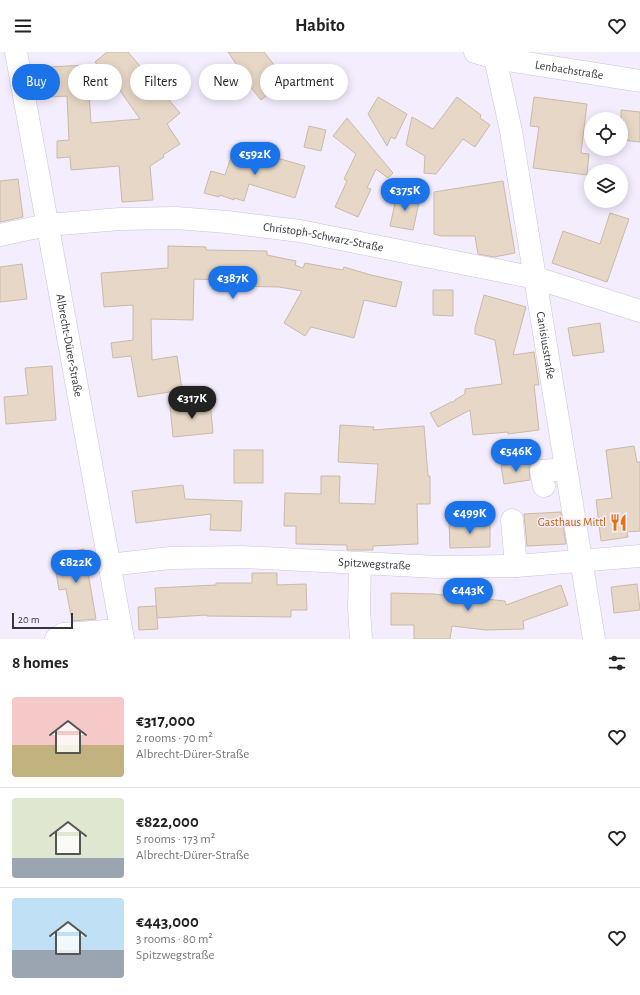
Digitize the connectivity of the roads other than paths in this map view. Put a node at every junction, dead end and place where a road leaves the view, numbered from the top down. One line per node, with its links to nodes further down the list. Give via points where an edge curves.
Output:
1 (16, 52): 4 (street, Albrecht-Dürer-Straße)
2 (489, 54): 3 (street, Lenbachstraße); 6 (street, Canisiusstraße, via 511,131)
3 (640, 81)
4 (47, 225): 5 (street, Christoph-Schwarz-Straße); 6 (street, Christoph-Schwarz-Straße, via 120,219 176,218 228,222 300,231); 13 (street, Albrecht-Dürer-Straße)
5 (0, 235)
6 (536, 278): 7 (street, Christoph-Schwarz-Straße); 8 (street, Canisiusstraße)
7 (640, 311)
8 (566, 469): 9 (street, via 541,471); 12 (street, Canisiusstraße)
9 (544, 486)
10 (512, 520): 15 (street)
11 (640, 556): 12 (street, Spitzwegstraße)
12 (581, 560): 15 (street, Spitzwegstraße); 19 (street, Canisiusstraße)
13 (109, 564): 14 (street, Spitzwegstraße, via 170,558 243,557); 16 (street, Albrecht-Dürer-Straße)
14 (360, 564): 15 (street, Spitzwegstraße); 18 (street)
15 (516, 566)
16 (122, 634): 17 (street, via 63,634)
17 (56, 639)
18 (361, 639)
19 (594, 639)

